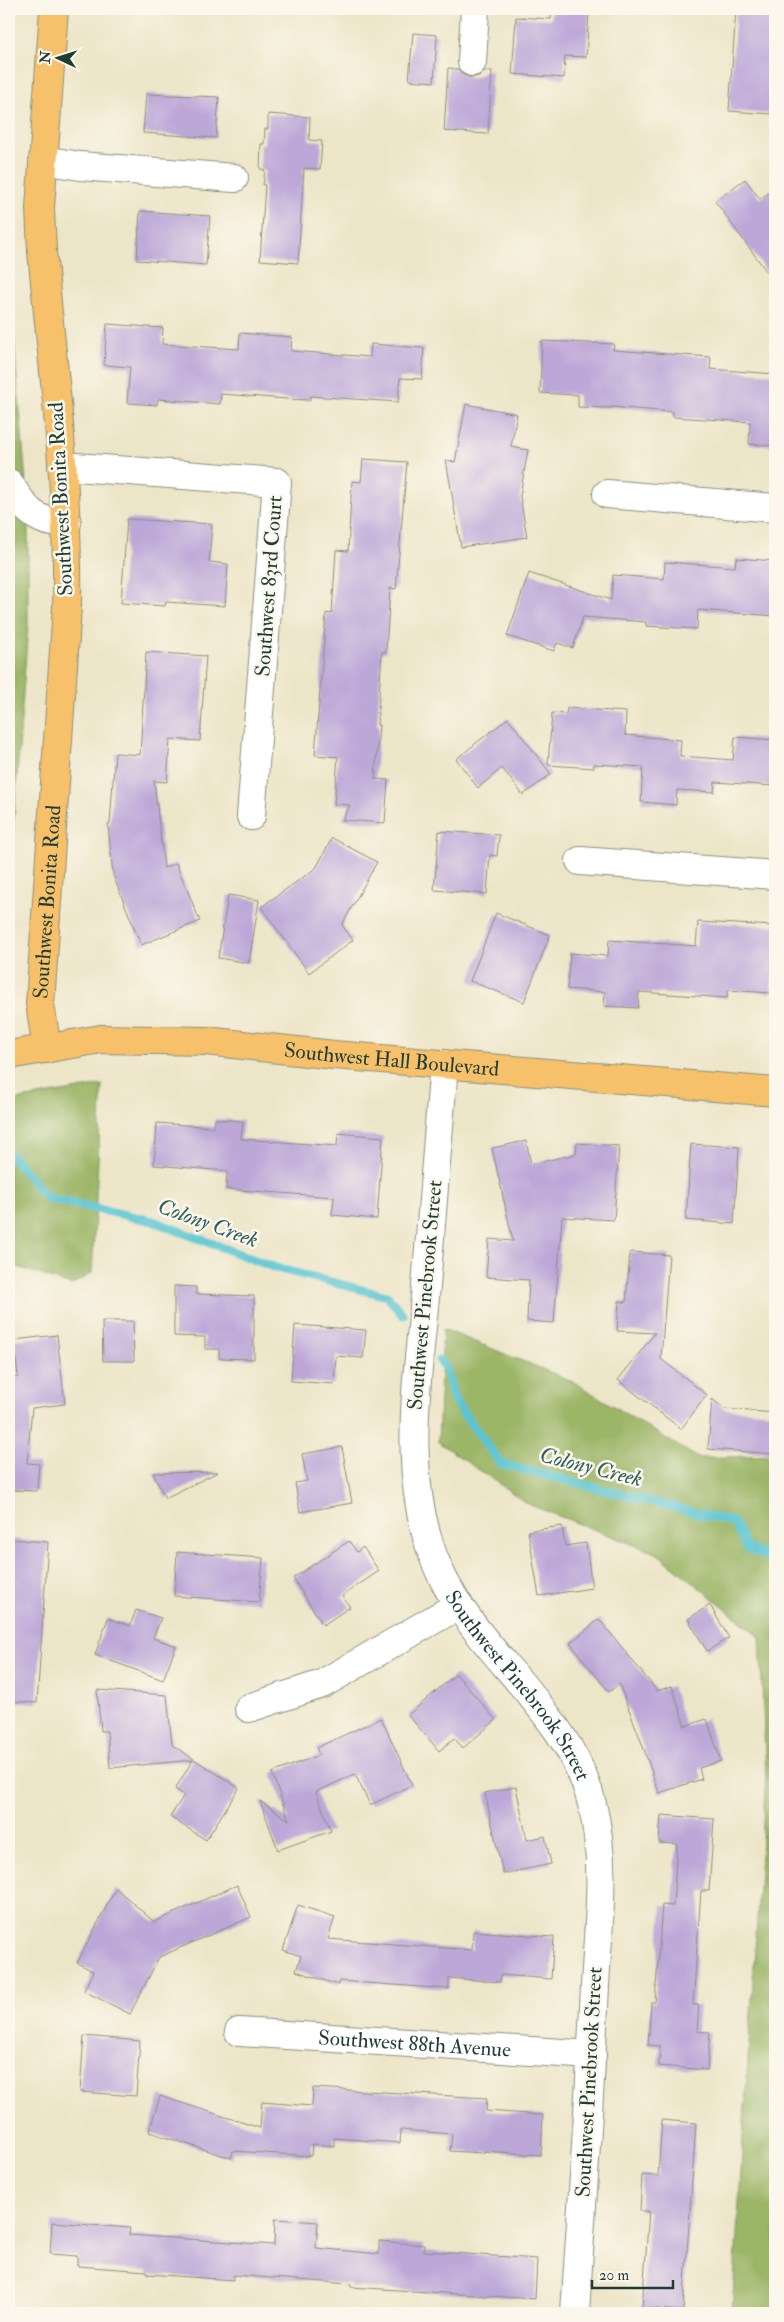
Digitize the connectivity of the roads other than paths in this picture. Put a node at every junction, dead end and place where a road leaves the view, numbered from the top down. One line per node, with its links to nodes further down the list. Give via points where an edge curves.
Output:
1 (54, 9): 4 (main road, Southwest Bonita Road)
2 (475, 9): 3 (street)
3 (472, 62)
4 (43, 160): 5 (street, via 80,166); 6 (main road, Southwest Bonita Road, via 42,251)
5 (234, 178)
6 (62, 466): 10 (main road, Southwest Bonita Road); 11 (street, Southwest 83rd Court, via 277,482)
7 (9, 483): 10 (street, via 33,516 52,523)
8 (607, 494): 9 (street)
9 (775, 508)
10 (66, 523): 14 (main road, Southwest Bonita Road, via 67,606 40,1004)
11 (251, 816)
12 (580, 861): 13 (street)
13 (775, 875)
14 (47, 1049): 15 (main road, Southwest Hall Boulevard); 16 (main road, Southwest Hall Boulevard, via 101,1039 206,1041)
15 (9, 1055)
16 (444, 1064): 17 (main road, Southwest Hall Boulevard); 18 (street, Southwest Pinebrook Street, via 413,1430 421,1512 440,1570)
17 (775, 1092)
18 (458, 1605): 19 (street, via 322,1684); 21 (street, Southwest Pinebrook Street, via 566,1739 583,1773 600,1842)
19 (249, 1708)
20 (238, 2032): 21 (street, Southwest 88th Avenue)
21 (592, 2055): 22 (street, Southwest Pinebrook Street)
22 (575, 2313)

